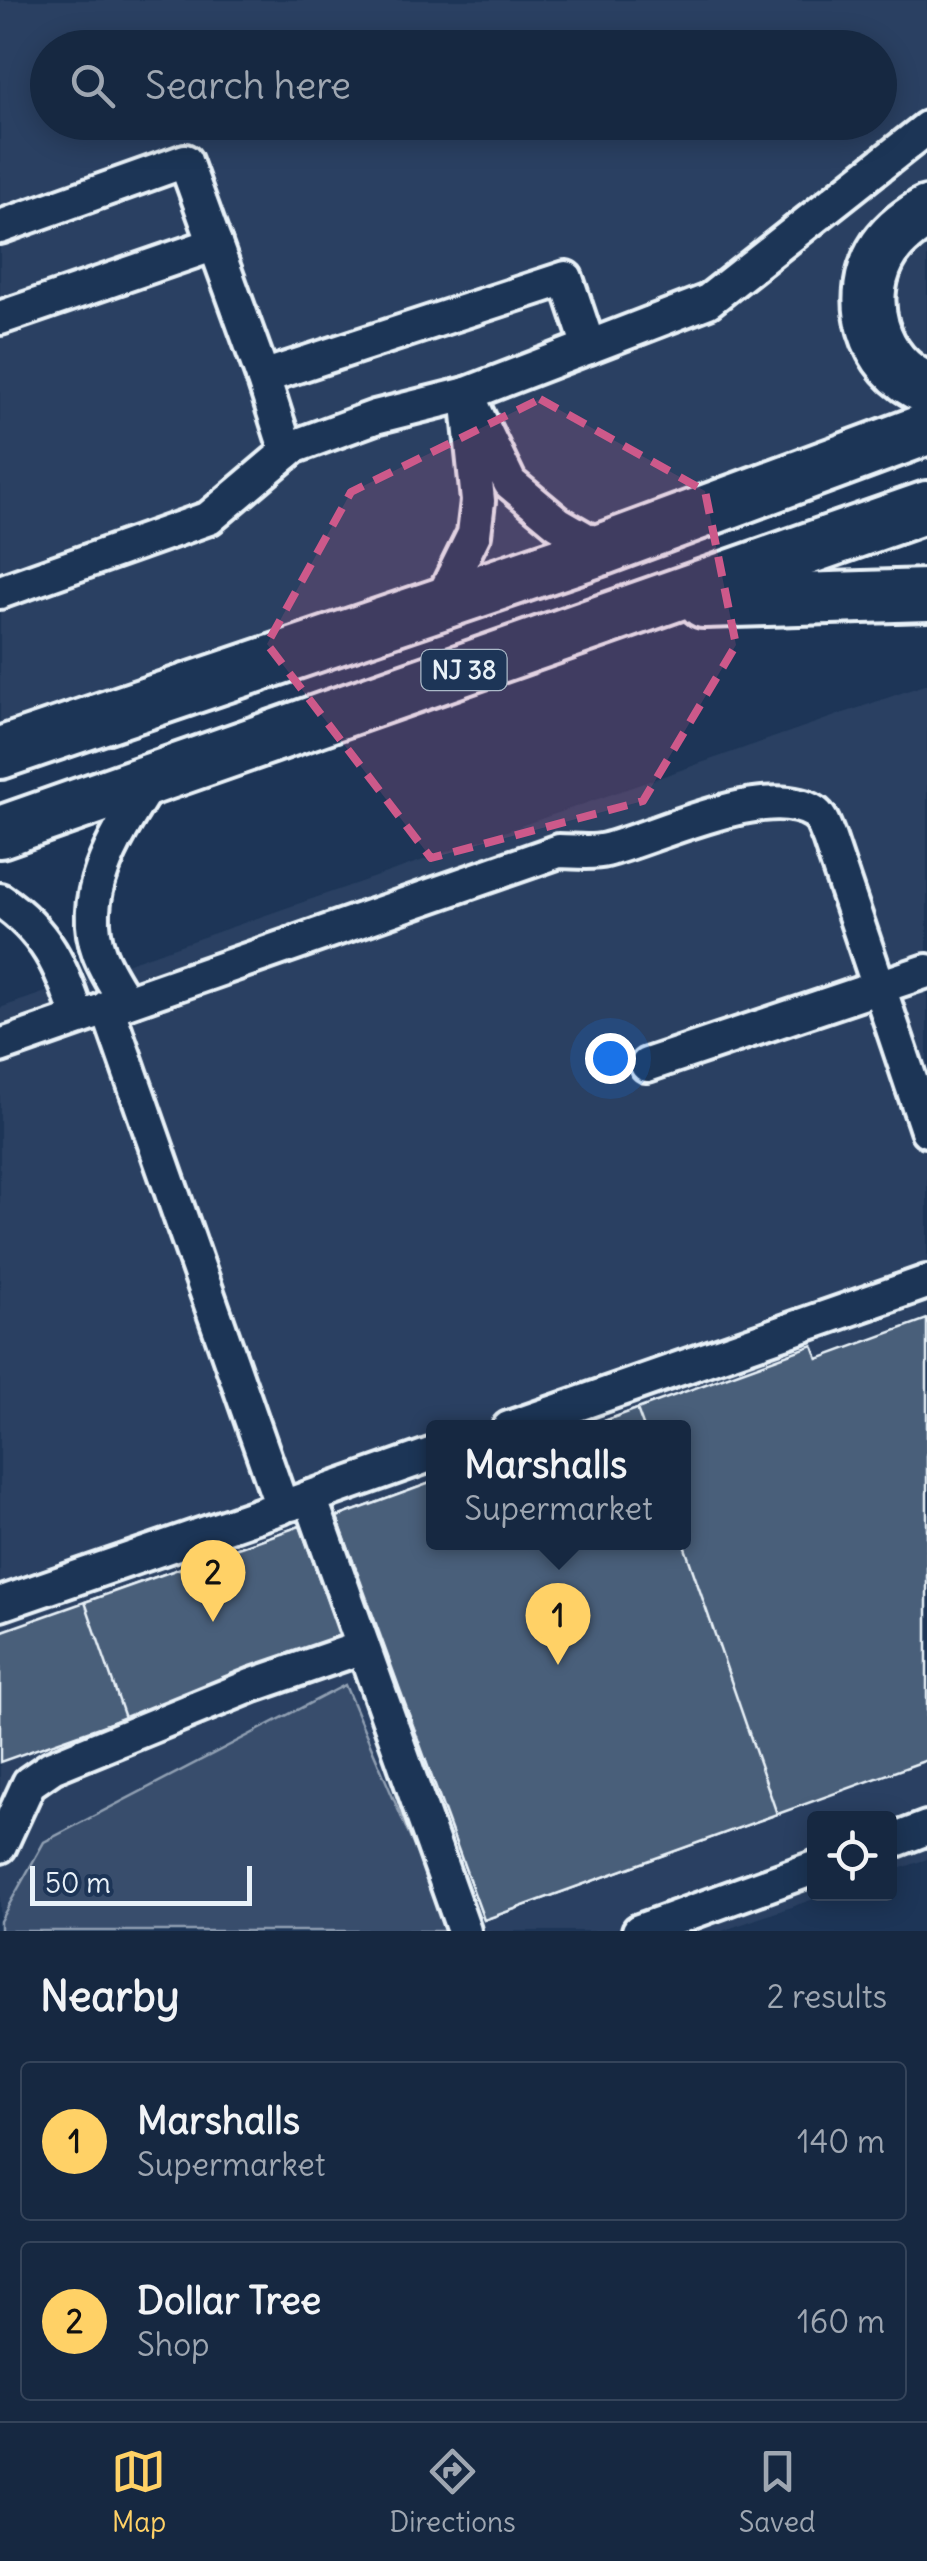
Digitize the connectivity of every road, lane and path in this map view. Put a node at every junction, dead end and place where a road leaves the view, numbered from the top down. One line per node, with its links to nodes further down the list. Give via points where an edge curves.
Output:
1 (927, 128): 6 (lane, via 708,300)
2 (927, 212): 8 (highway, via 886,246 869,297 884,352)
3 (0, 227): 4 (lane, via 185,161)
4 (215, 244): 5 (lane); 7 (lane)
5 (0, 318)
6 (589, 347): 7 (lane, via 566,278); 9 (lane)
7 (262, 377): 11 (lane)
8 (927, 388)
9 (467, 394): 11 (lane, via 374,417); 13 (lane, via 510,483 558,523); 16 (lane, via 478,501 474,534)
10 (927, 428): 13 (highway, NJ 38)
11 (287, 452): 14 (lane, via 210,518)
12 (927, 507): 17 (highway, NJ 38)
13 (604, 549): 16 (highway, NJ 38)
14 (0, 592)
15 (927, 596): 17 (highway)
16 (439, 604): 18 (highway, NJ 38)
17 (654, 604): 19 (highway, NJ 38)
18 (0, 753)
19 (152, 779): 20 (highway, NJ 38); 24 (lane, via 109,852 94,912)
20 (0, 832)
21 (0, 900): 24 (lane)
22 (927, 971): 23 (lane)
23 (878, 989): 24 (lane, via 818,814 776,803 601,852 560,851); 26 (lane); 27 (lane)
24 (103, 1009): 25 (lane); 31 (lane)
25 (0, 1046)
26 (647, 1065)
27 (927, 1130)
28 (927, 1282): 29 (lane)
29 (532, 1420)
30 (426, 1456): 31 (lane)
31 (296, 1502): 32 (lane); 33 (lane)
32 (0, 1604)
33 (363, 1647): 36 (lane, via 52,1767 29,1783); 38 (lane)
34 (927, 1828): 35 (lane)
35 (897, 1839)
36 (0, 1846)
37 (807, 1871): 39 (lane)
38 (464, 1931)
39 (639, 1931)

